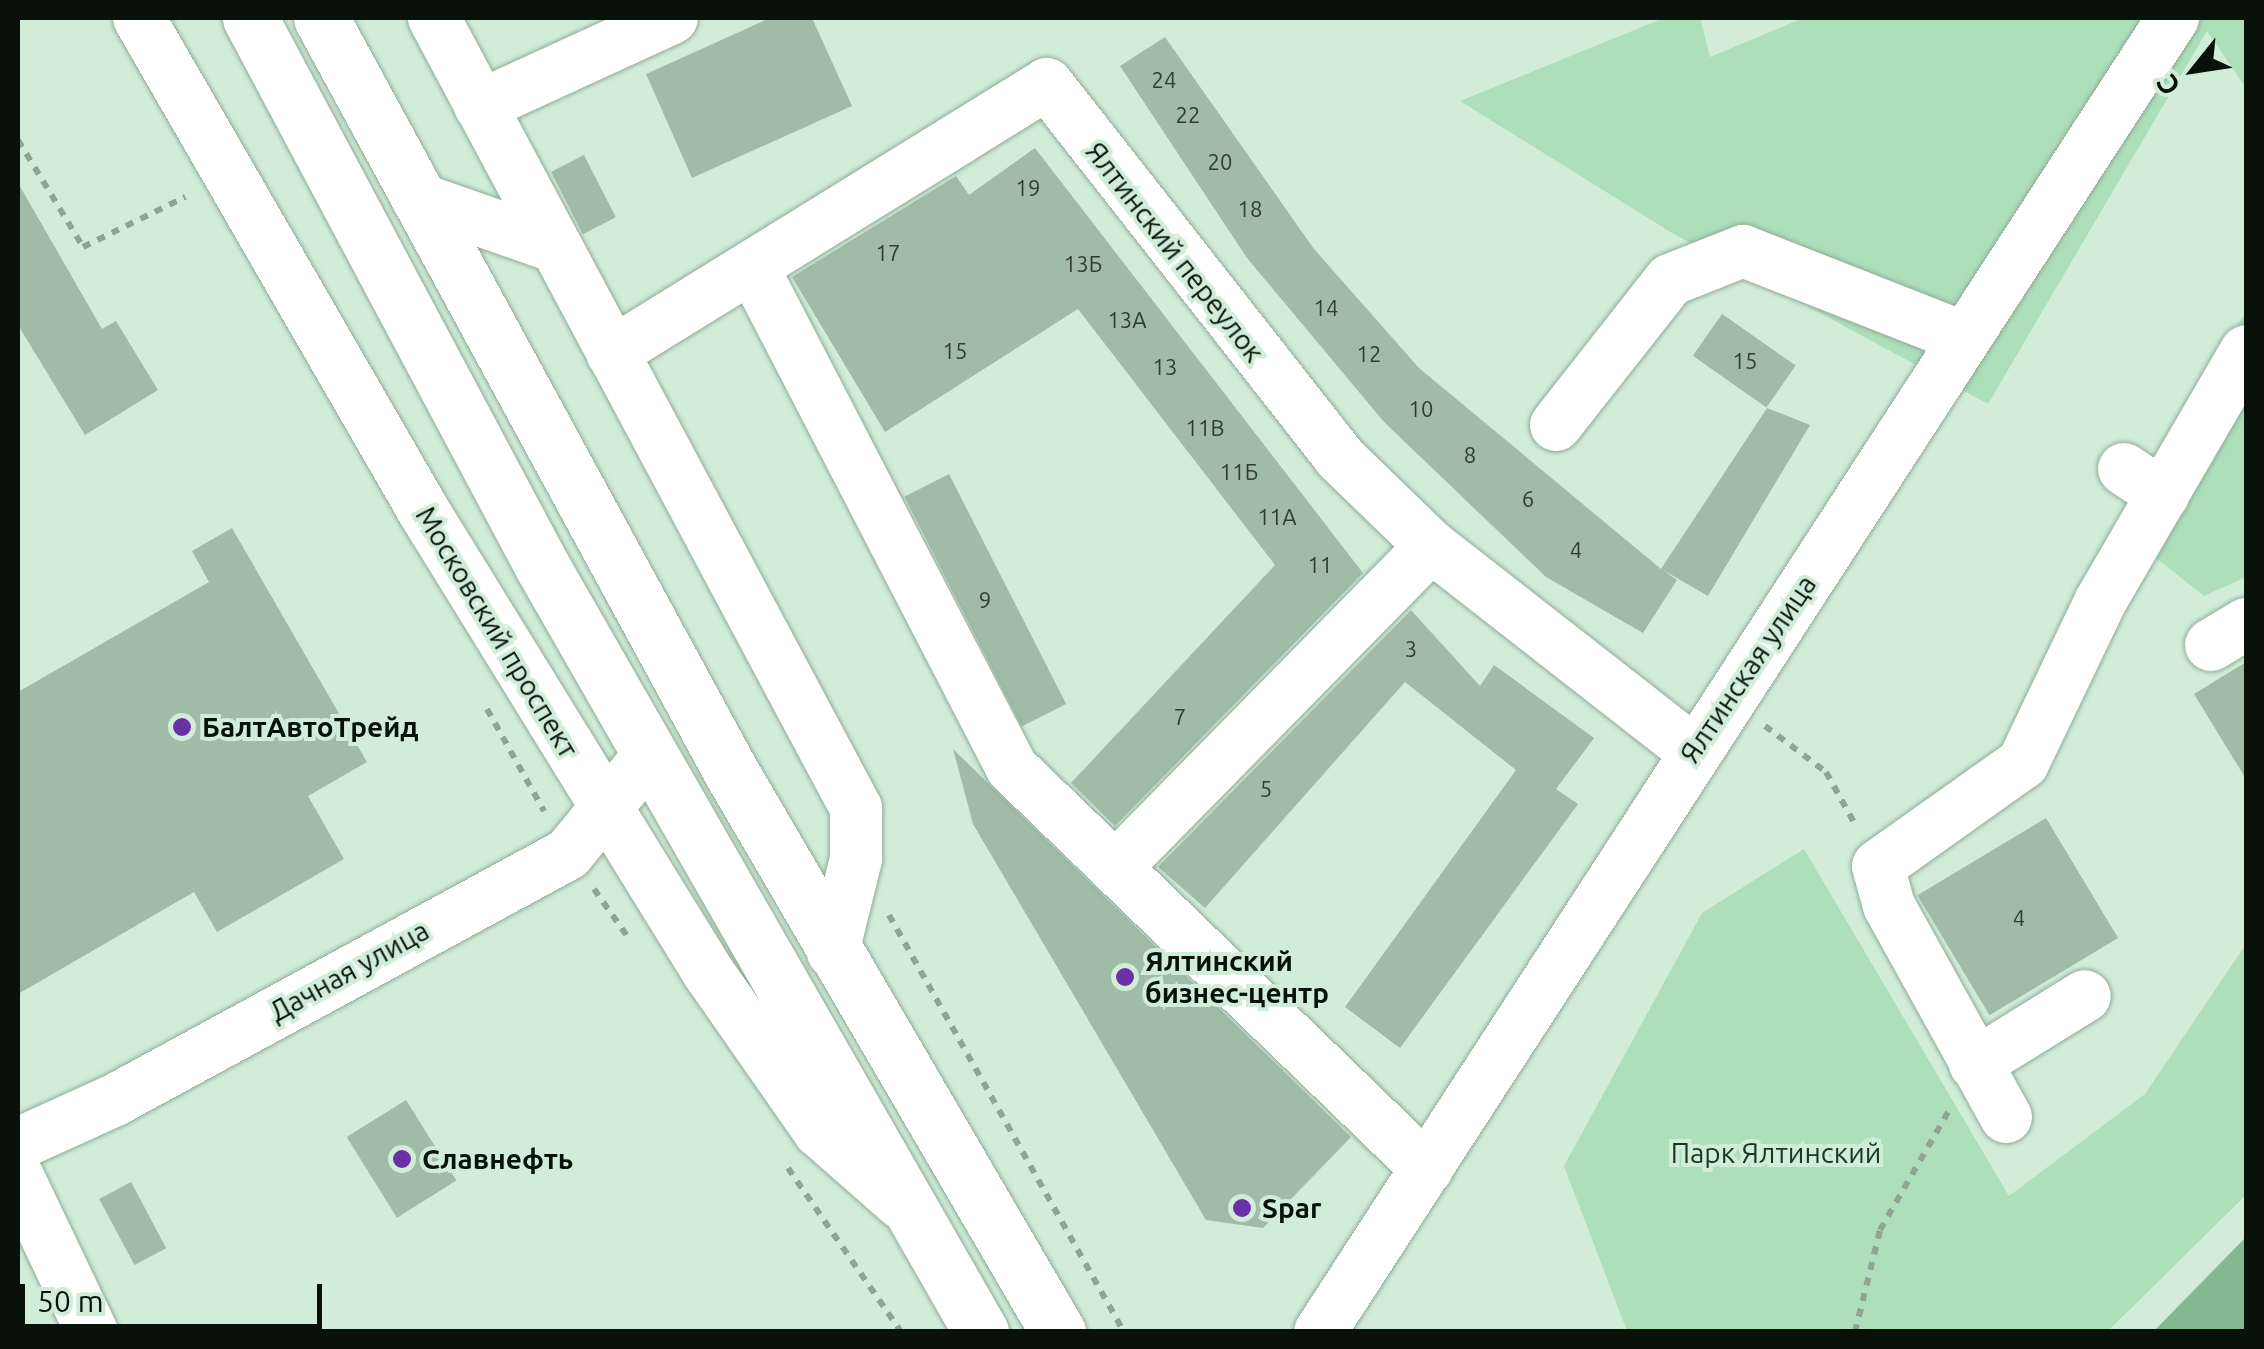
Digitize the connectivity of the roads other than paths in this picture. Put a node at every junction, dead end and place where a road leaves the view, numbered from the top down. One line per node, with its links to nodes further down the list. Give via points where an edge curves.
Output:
1 (139, 18): 18 (street, Московский проспект, via 298,301)
2 (250, 18): 17 (main road, Московский проспект)
3 (321, 18): 8 (main road)
4 (434, 18): 7 (street)
5 (672, 18): 7 (street)
6 (2173, 18): 11 (street, Ялтинская улица)
7 (480, 106): 9 (street)
8 (417, 198): 9 (street); 20 (main road)
9 (556, 247): 13 (street)
10 (753, 268): 13 (street, Ялтинский переулок); 15 (street, Ялтинский переулок, via 1047,84 1236,334 1339,457); 19 (street, via 1012,768)
11 (1965, 338): 14 (street, via 1744,250 1670,280); 16 (street, Ялтинская улица)
12 (2246, 350): 22 (street, via 2143,482 2100,602 2024,762 1878,866 1888,906)
13 (612, 353): 20 (street, via 856,808 856,859)
14 (1556, 425)
15 (1431, 546): 16 (street, Ялтинский переулок); 19 (street)
16 (1693, 751): 25 (street, Ялтинская улица)
17 (648, 757): 18 (street, Дачная улица); 27 (main road, Московский проспект)
18 (607, 814): 24 (street, Дачная улица, via 568,854 115,1100); 27 (street, Московский проспект, via 819,1131)
19 (1116, 868): 25 (street)
20 (834, 952): 31 (main road)
21 (2086, 996): 22 (street)
22 (1975, 1064): 23 (street)
23 (2006, 1117)
24 (18, 1144)
25 (1427, 1169): 28 (street, Ялтинская улица)
26 (18, 1177): 29 (street)
27 (906, 1208): 30 (main road, Московский проспект)
28 (1321, 1328)
29 (92, 1332)
30 (981, 1332)
31 (1058, 1332)

